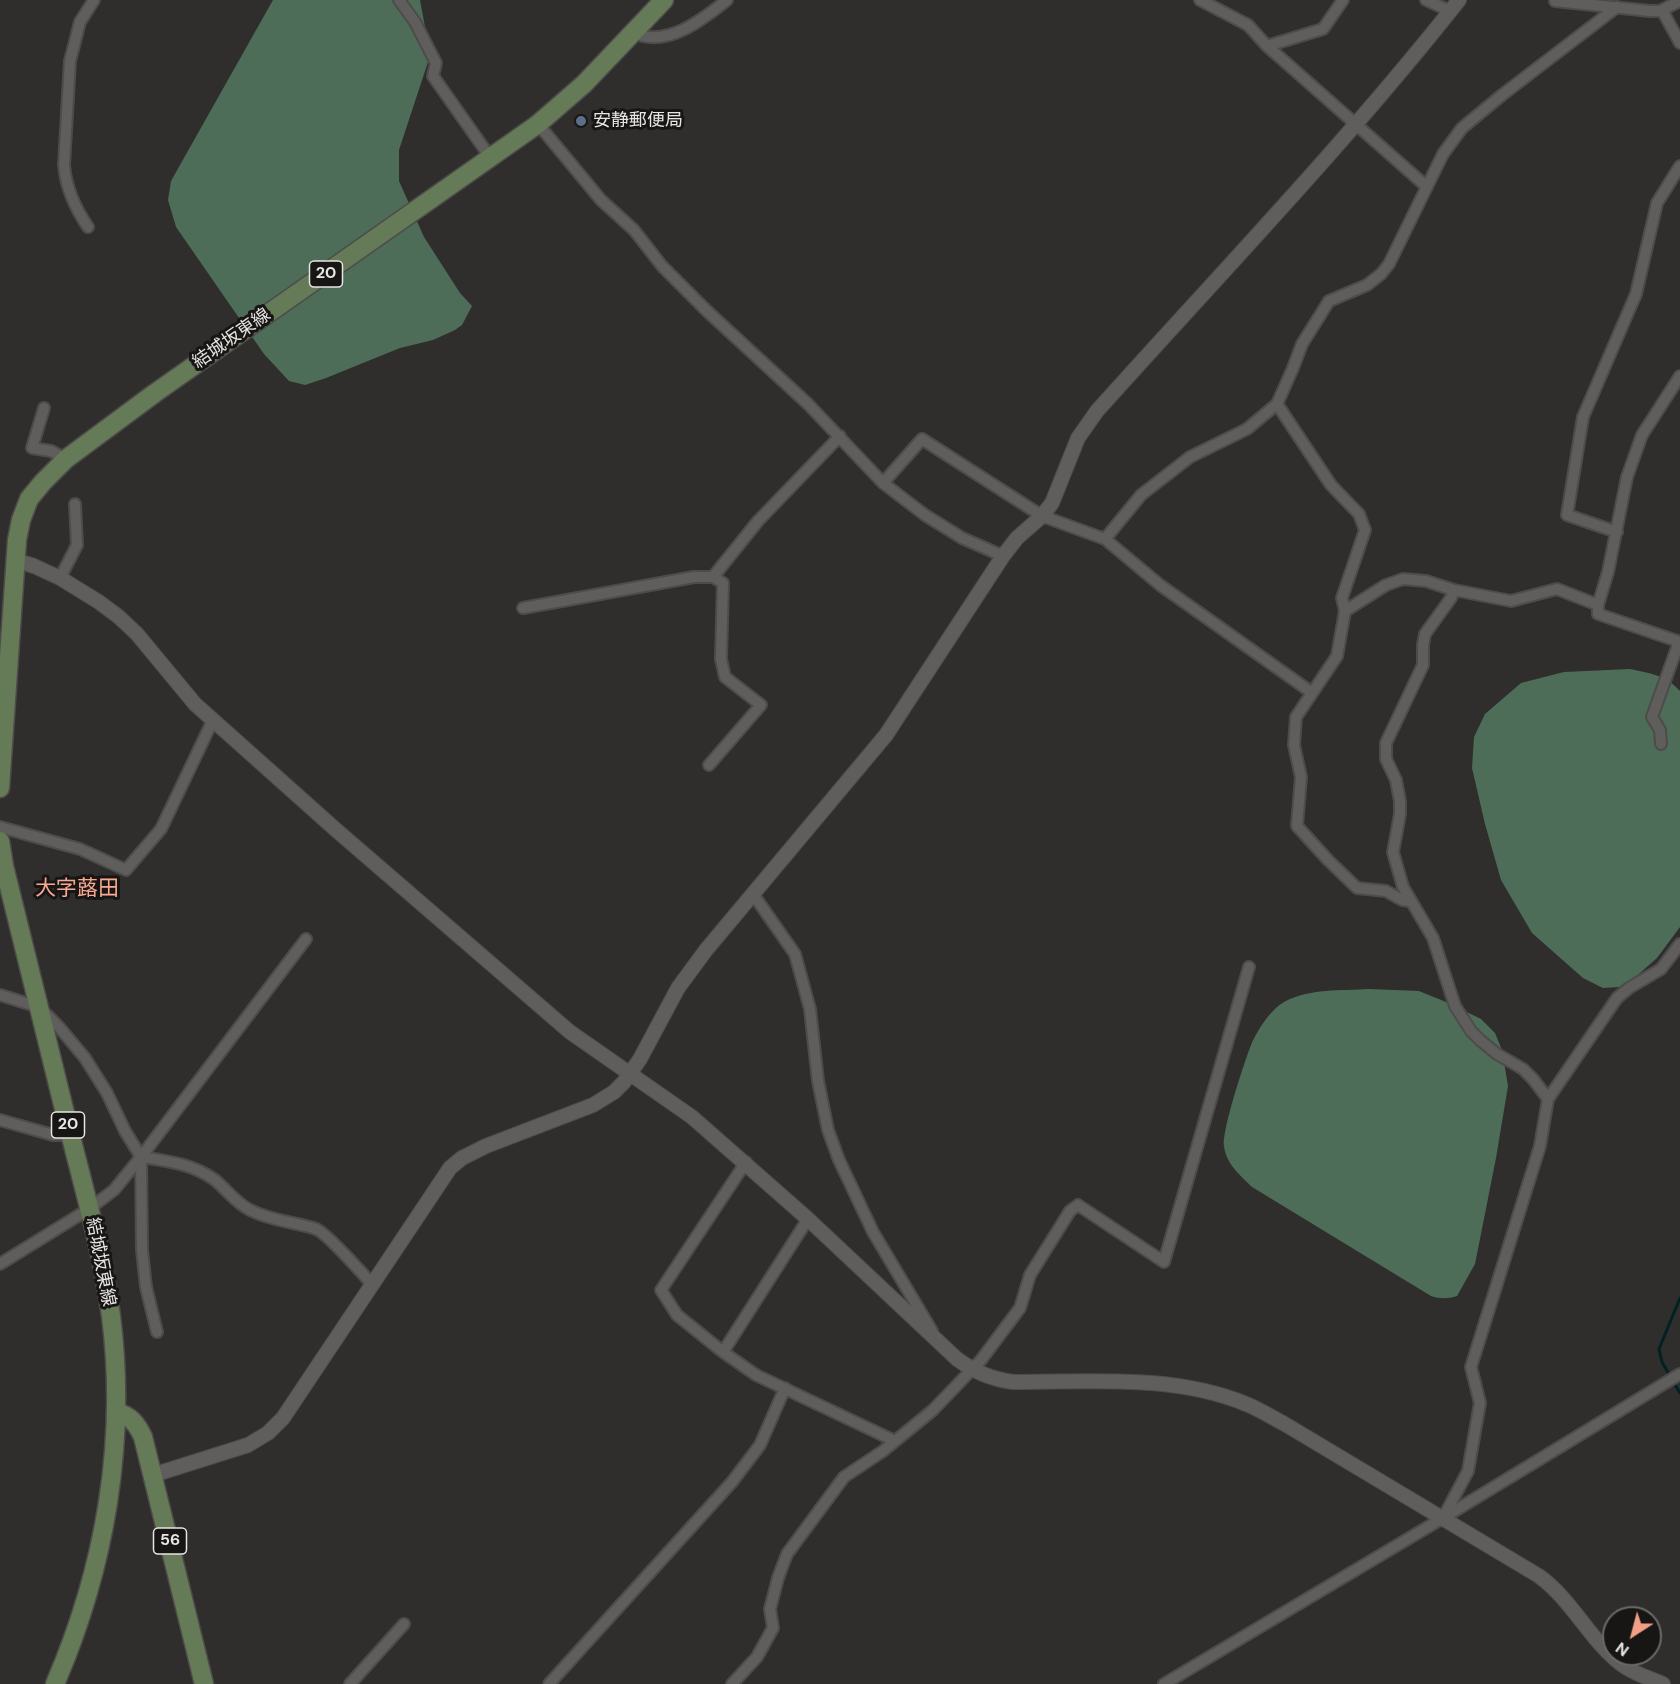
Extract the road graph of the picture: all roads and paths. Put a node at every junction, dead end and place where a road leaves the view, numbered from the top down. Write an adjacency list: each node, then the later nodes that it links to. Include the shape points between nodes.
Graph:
1 (94, 0): 21 (street, via 80,22 70,61 64,165 71,198)
2 (399, 0): 18 (street, via 436,63 433,76)
3 (664, 0): 13 (main road, 結城坂東線 / 20)
4 (727, 0): 13 (street, via 710,14 668,36 655,39)
5 (1200, 0): 15 (street, via 1248,25)
6 (1343, 0): 15 (street, via 1323,29)
7 (1426, 0): 10 (street)
8 (1555, 1): 12 (street)
9 (1680, 1): 11 (street)
10 (1455, 5): 17 (street)
11 (1667, 5): 12 (street, via 1650,11); 14 (street)
12 (1617, 7): 20 (street, via 1469,121 1449,145)
13 (634, 33): 16 (main road, 結城坂東線 / 20)
14 (1680, 43)
15 (1267, 46): 17 (street)
16 (538, 124): 18 (main road, 結城坂東線 / 20); 25 (street, via 662,266)
17 (1354, 124): 20 (street); 29 (street, via 1097,411 1078,438 1052,503)
18 (490, 157): 26 (main road, 結城坂東線 / 20)
19 (1680, 166): 30 (street, via 1657,203 1636,294 1582,417 1568,515)
20 (1427, 186): 23 (street, via 1381,274 1367,285 1329,302 1311,326)
21 (88, 227)
22 (1680, 376): 30 (street, via 1642,435 1627,477)
23 (1277, 404): 31 (street, via 1247,429 1190,457 1141,495); 39 (street, via 1331,485 1359,514 1364,525 1365,534 1342,598)
24 (44, 408): 26 (street, via 32,448)
25 (840, 436): 27 (street); 34 (street, via 758,521)
26 (66, 459): 33 (main road, 結城坂東線 / 20, via 42,482 26,506)
27 (883, 483): 29 (street, via 922,439); 32 (street, via 962,538)
28 (75, 504): 35 (street, via 77,546)
29 (1042, 516): 31 (street); 32 (street)
30 (1617, 532): 37 (street)
31 (1105, 538): 41 (street, via 1160,585)
32 (1003, 556): 48 (street, via 886,735)
33 (7, 559): 35 (street); 45 (main road, 結城坂東線 / 20)
34 (713, 576): 38 (street); 44 (street, via 723,583 721,659 725,677 760,705)
35 (60, 578): 42 (street, via 119,617)
36 (1454, 590): 37 (street, via 1511,601 1557,589); 39 (street, via 1403,579); 49 (street, via 1425,634 1421,669 1386,746 1386,759 1400,801 1393,852)
37 (1598, 605): 40 (street, via 1598,614)
38 (523, 608)
39 (1345, 611): 41 (street, via 1337,656)
40 (1680, 642): 43 (street, via 1652,717 1660,730)
41 (1311, 692): 49 (street, via 1296,717 1293,745 1301,777 1297,826 1357,888 1386,891)
42 (213, 720): 46 (street, via 161,829 126,870 80,849); 55 (street, via 570,1032)
43 (1661, 744)
44 (709, 765)
45 (0, 788)
46 (0, 827)
47 (0, 841): 54 (main road, 結城坂東線 / 20)
48 (753, 894): 55 (street, via 678,988); 66 (street, via 795,954 810,1009 828,1130 839,1160 873,1232)
49 (1410, 901): 56 (street, via 1433,938 1455,1006 1471,1031 1497,1054 1523,1069)
50 (306, 939): 59 (street)
51 (1680, 944): 56 (street, via 1661,969 1617,998)
52 (1249, 967): 68 (street, via 1164,1262 1078,1205 1070,1211 1030,1275 1020,1308)
53 (0, 995): 54 (street)
54 (39, 1007): 58 (main road, 結城坂東線 / 20); 59 (street, via 85,1058)
55 (630, 1075): 60 (street, via 692,1117); 64 (street, via 594,1105 462,1158 450,1168)
56 (1548, 1099): 74 (street, via 1540,1146 1471,1367 1480,1403 1468,1471)
57 (0, 1120): 58 (street, via 53,1135)
58 (70, 1135): 61 (main road, 結城坂東線 / 20)
59 (141, 1158): 61 (street, via 114,1190); 64 (street, via 173,1161 199,1170 250,1210 319,1230); 65 (street, via 142,1250)
60 (746, 1162): 62 (street); 67 (street, via 662,1290 677,1315)
61 (89, 1209): 63 (street); 71 (main road, 結城坂東線 / 20, via 111,1317)
62 (808, 1219): 66 (street); 67 (street)
63 (0, 1264)
64 (372, 1284): 73 (street, via 283,1418 268,1433 248,1445)
65 (157, 1332)
66 (939, 1343): 68 (street)
67 (723, 1352): 70 (street, via 756,1375)
68 (972, 1370): 72 (street); 74 (street, via 1013,1382 1165,1384 1232,1399 1283,1423)
69 (1680, 1374): 74 (street)
70 (785, 1388): 72 (street); 79 (street, via 760,1445 732,1482)
71 (116, 1412): 73 (main road, 56, via 140,1429); 76 (main road, 結城坂東線 / 20, via 113,1467 101,1547 85,1606)
72 (895, 1441): 80 (street, via 844,1477 787,1554 770,1609 773,1628 757,1657)
73 (153, 1475): 77 (main road, 56)
74 (1443, 1518): 81 (street); 82 (street, via 1549,1583 1609,1654 1635,1673)
75 (404, 1624): 78 (street)
76 (55, 1684)
77 (204, 1684)
78 (350, 1684)
79 (549, 1684)
80 (732, 1684)
81 (1164, 1684)
82 (1663, 1684)

